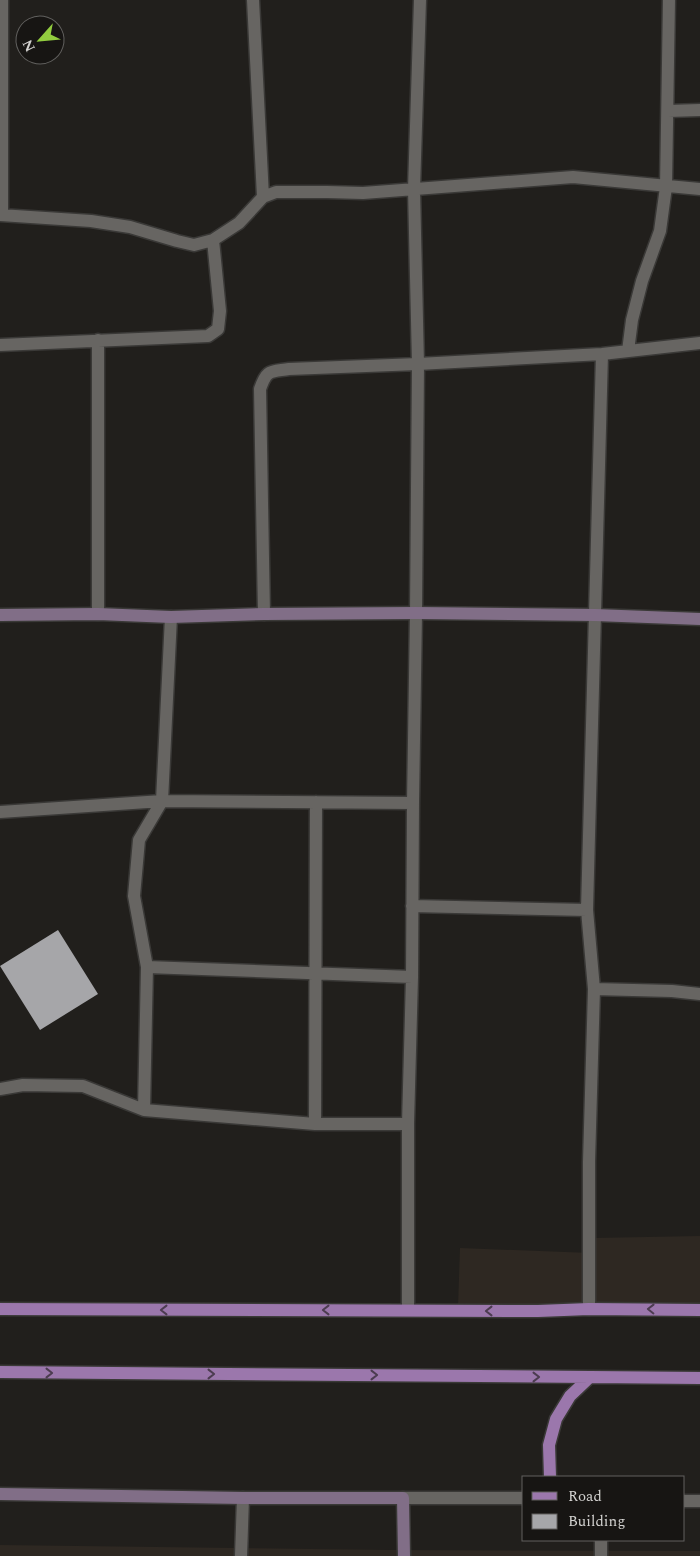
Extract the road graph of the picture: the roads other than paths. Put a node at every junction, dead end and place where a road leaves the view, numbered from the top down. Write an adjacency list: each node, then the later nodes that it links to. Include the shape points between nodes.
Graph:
1 (2, 0): 11 (street)
2 (253, 0): 10 (street)
3 (420, 0): 8 (street)
4 (669, 0): 6 (street)
5 (700, 110): 6 (street)
6 (668, 111): 7 (street)
7 (666, 187): 8 (street, via 573,177); 9 (street); 16 (street, via 660,231 642,281)
8 (414, 189): 10 (street, via 363,193 276,192); 18 (street)
9 (700, 189)
10 (263, 197): 12 (street, via 239,223)
11 (1, 214): 12 (street, via 130,227 194,245)
12 (213, 240): 13 (street, via 220,311 218,329 208,336)
13 (98, 340): 15 (street); 20 (street)
14 (700, 343): 16 (street)
15 (0, 345)
16 (628, 351): 17 (street)
17 (602, 354): 18 (street); 23 (street)
18 (418, 364): 19 (street); 21 (street, via 290,369 272,371 265,376 260,389)
19 (416, 613): 21 (street); 23 (street); 28 (street)
20 (98, 614): 22 (street); 24 (street)
21 (264, 614): 24 (street)
22 (0, 615)
23 (595, 615): 25 (street); 31 (street)
24 (171, 617): 26 (street)
25 (700, 619)
26 (162, 800): 27 (street); 29 (street); 32 (street, via 139,840 137,858 134,896)
27 (316, 802): 28 (street); 33 (street)
28 (413, 803): 30 (street)
29 (0, 812)
30 (412, 906): 31 (street); 34 (street)
31 (587, 910): 35 (street)
32 (147, 968): 33 (street); 38 (street)
33 (315, 972): 34 (street); 39 (street)
34 (412, 977): 40 (street)
35 (594, 989): 36 (street); 42 (street)
36 (700, 994)
37 (0, 1089): 38 (street, via 23,1085 84,1086)
38 (144, 1110): 39 (street)
39 (315, 1124): 40 (street)
40 (408, 1124): 43 (street)
41 (0, 1309): 43 (main road, one-way to 41)
42 (589, 1309): 43 (main road, one-way to 43); 44 (main road, one-way to 42)
43 (408, 1310)
44 (700, 1310)
45 (0, 1372): 46 (main road, one-way to 46)
46 (590, 1377): 47 (main road); 48 (main road, via 570,1396 556,1419 549,1446)
47 (700, 1378)
48 (550, 1476)
49 (0, 1494): 50 (street)
50 (242, 1498): 51 (street); 56 (street)
51 (403, 1498): 52 (street); 57 (street)
52 (522, 1498)
53 (685, 1501): 54 (street)
54 (700, 1501)
55 (601, 1541): 58 (street)
56 (241, 1556)
57 (404, 1556)
58 (601, 1556)

